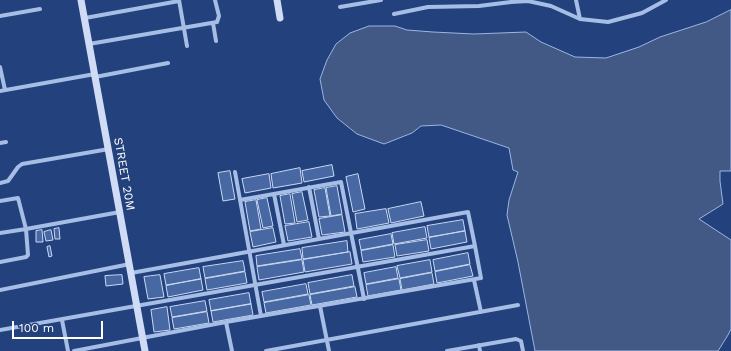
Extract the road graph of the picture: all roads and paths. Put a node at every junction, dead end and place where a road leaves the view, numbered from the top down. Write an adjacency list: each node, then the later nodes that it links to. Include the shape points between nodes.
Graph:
1 (81, 0): 14 (street, STREET 20M)
2 (179, 0): 14 (street); 18 (street)
3 (215, 0): 17 (street, via 219,16 217,22)
4 (277, 0): 15 (street)
5 (381, 0): 10 (street)
6 (470, 0): 9 (street)
7 (576, 0): 16 (street)
8 (666, 0): 16 (street, via 642,13 608,22)
9 (471, 6): 12 (street, via 428,7); 16 (street, via 528,1 551,6)
10 (340, 7)
11 (40, 9): 13 (street)
12 (394, 14)
13 (0, 16)
14 (85, 18): 20 (street, STREET 20M)
15 (280, 18)
16 (580, 19)
17 (213, 23): 18 (street); 19 (street)
18 (183, 27): 20 (street); 21 (street)
19 (216, 41)
20 (89, 44): 25 (street, STREET 20M)
21 (187, 46)
22 (168, 63): 25 (street)
23 (0, 64): 24 (street)
24 (0, 68): 26 (street)
25 (95, 76): 26 (street); 30 (street, STREET 20M)
26 (5, 90): 27 (street)
27 (0, 91)
28 (6, 142): 29 (street)
29 (0, 143)
30 (108, 148): 32 (street, via 22,164 8,181); 37 (street, STREET 20M)
31 (235, 172): 35 (street)
32 (0, 183)
33 (309, 187): 34 (street); 40 (street, via 341,182); 41 (street)
34 (274, 194): 35 (street); 42 (street)
35 (240, 200): 44 (street)
36 (0, 201): 38 (street, via 18,198)
37 (120, 212): 38 (street); 46 (street, STREET 20M)
38 (26, 229): 39 (street); 45 (street, via 28,256)
39 (0, 233)
40 (351, 233): 41 (street); 43 (street, via 468,212); 47 (street)
41 (319, 239): 42 (street)
42 (284, 245): 44 (street)
43 (475, 246): 47 (street); 49 (street, via 481,278)
44 (249, 251): 48 (street); 50 (street)
45 (0, 262)
46 (130, 264): 48 (street, STREET 20M); 51 (street)
47 (358, 267): 50 (street); 52 (street)
48 (131, 273): 55 (street, STREET 20M)
49 (474, 280): 52 (street); 56 (street)
50 (255, 286): 55 (street); 57 (street)
51 (0, 290)
52 (364, 299): 54 (street)
53 (518, 305): 56 (street)
54 (320, 306): 57 (street); 62 (street)
55 (137, 307): 58 (street); 61 (street, STREET 20M)
56 (481, 312): 62 (street)
57 (261, 316): 59 (street)
58 (62, 320): 60 (street); 64 (street)
59 (226, 322): 61 (street); 67 (street)
60 (0, 330)
61 (143, 338): 65 (street); 66 (street, STREET 20M)
62 (327, 340): 68 (street); 69 (street)
63 (479, 345): 70 (street); 71 (street); 72 (street, via 516,338 521,342)
64 (68, 351)
65 (74, 351)
66 (146, 351)
67 (232, 351)
68 (266, 351)
69 (329, 351)
70 (447, 351)
71 (480, 351)
72 (523, 351)

